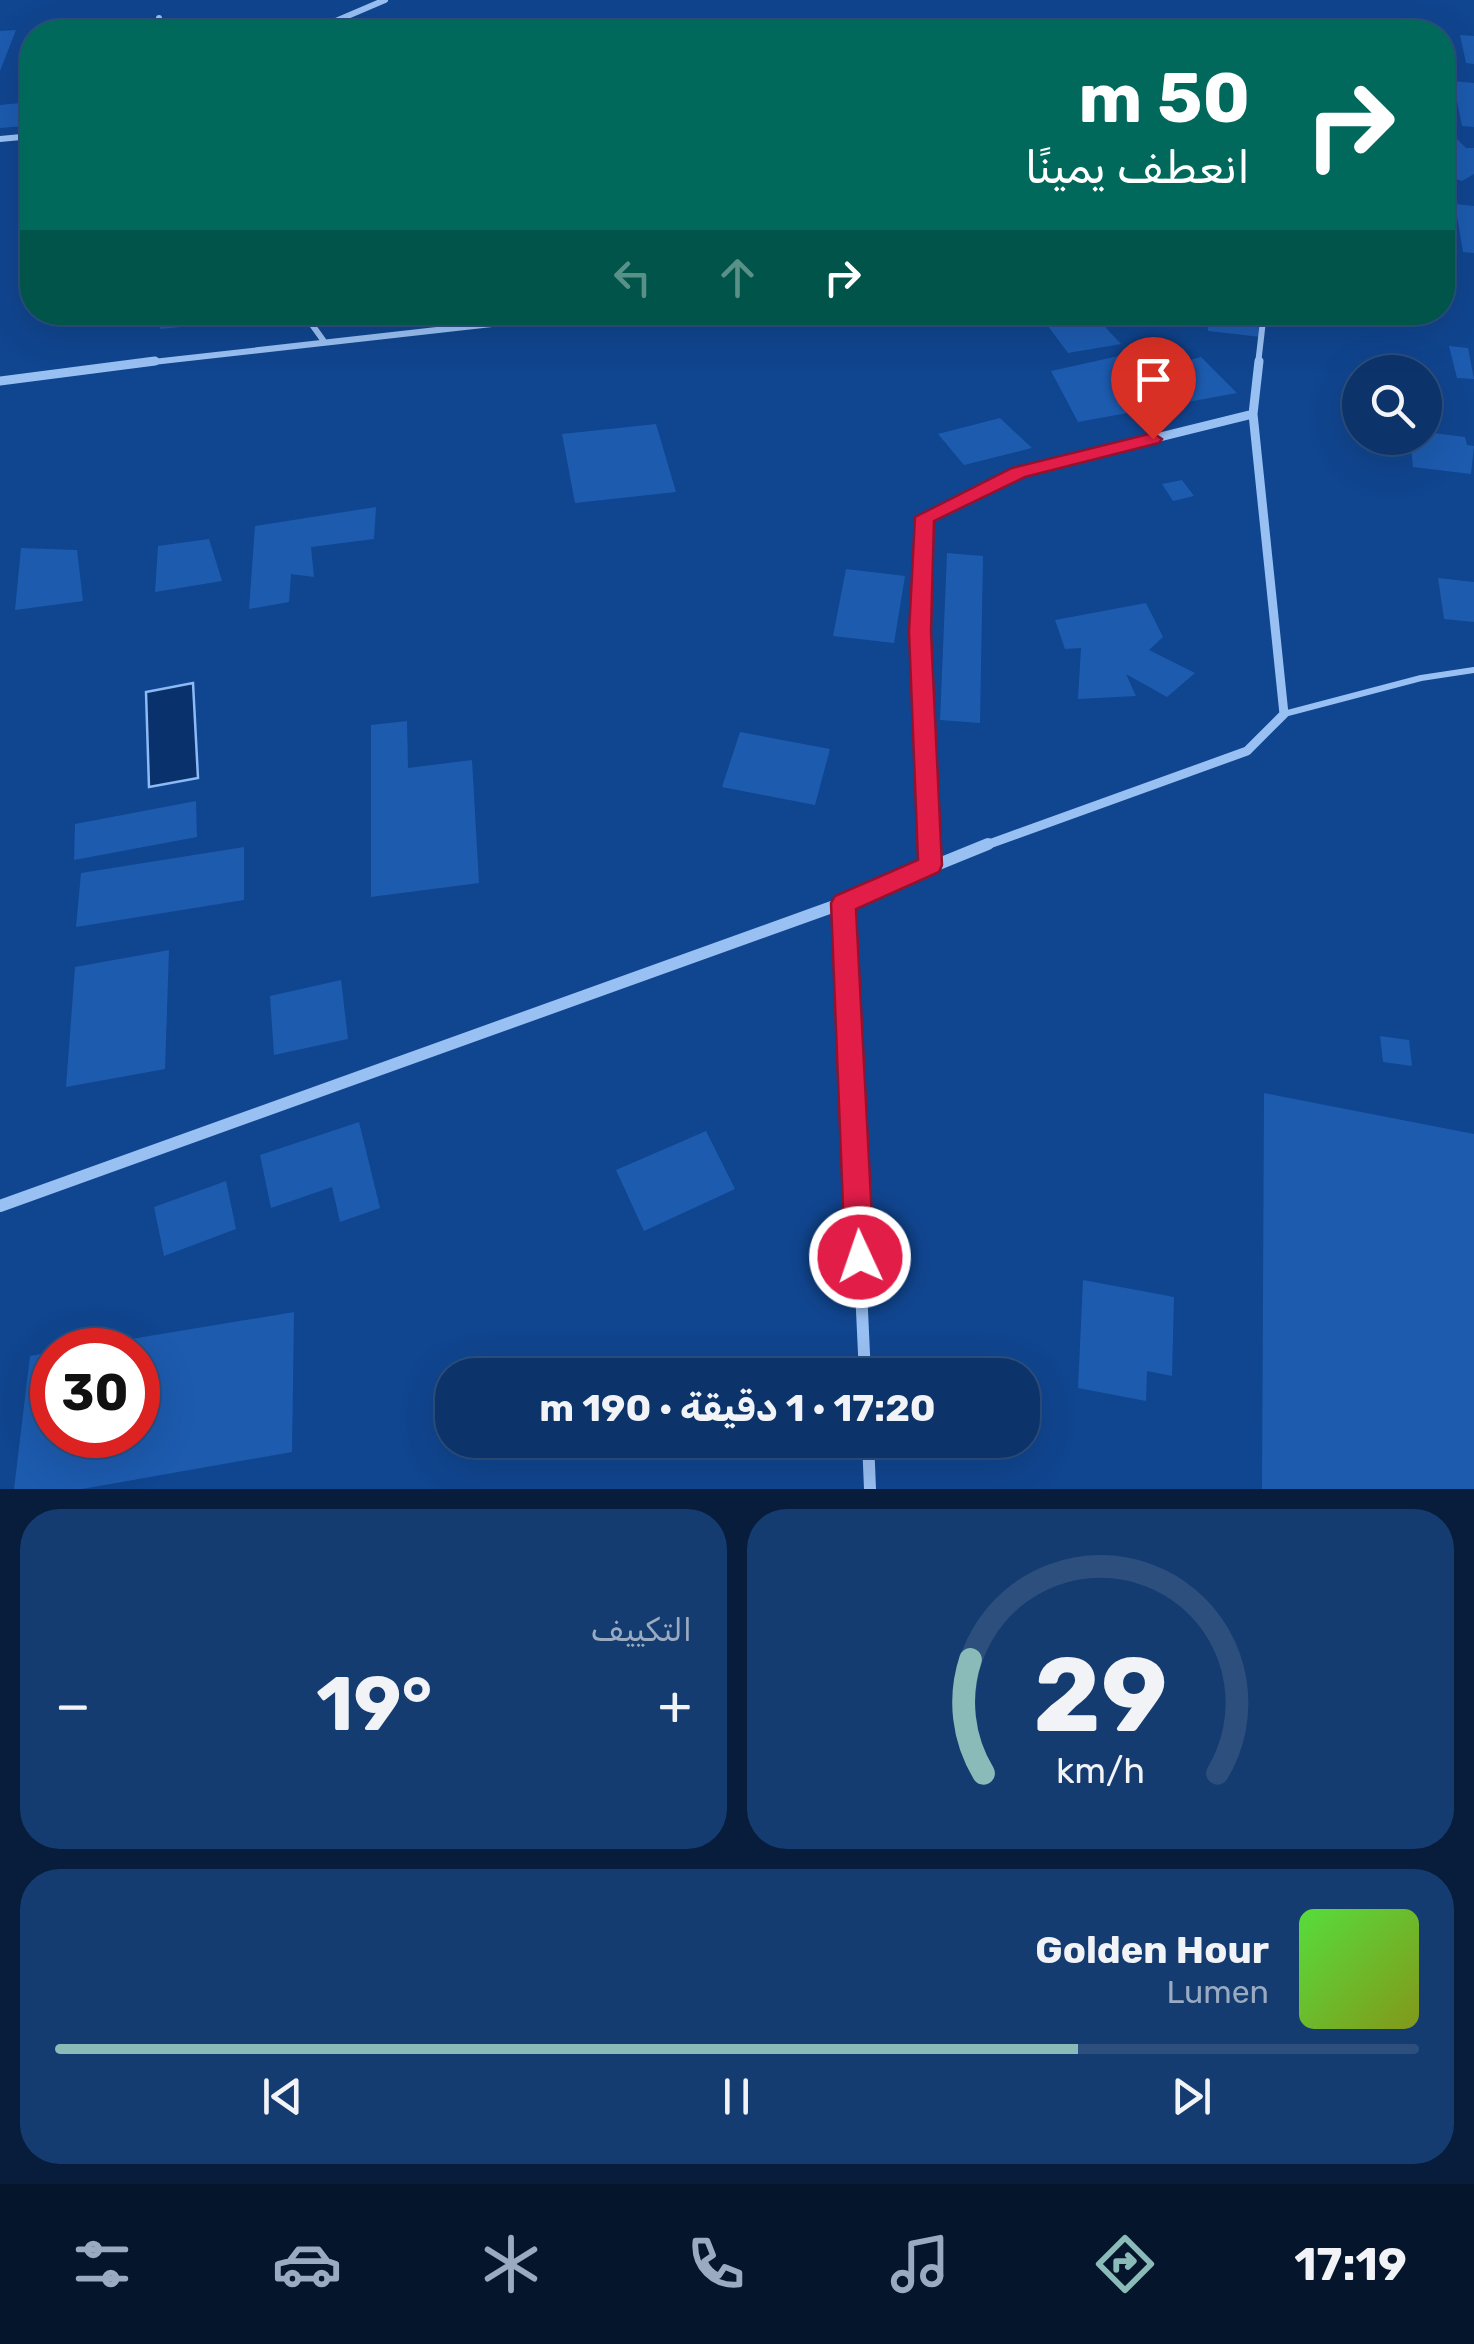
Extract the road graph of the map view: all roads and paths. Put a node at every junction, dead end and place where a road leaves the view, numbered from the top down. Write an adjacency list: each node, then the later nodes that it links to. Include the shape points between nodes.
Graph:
1 (385, 0): 2 (street)
2 (338, 20)
3 (312, 325): 6 (street)
4 (470, 325): 6 (street)
5 (1263, 325): 8 (street)
6 (323, 340): 7 (street)
7 (0, 381)
8 (1254, 414): 10 (street); 11 (street, via 1018,472 924,517 920,632)
9 (1474, 670): 10 (lane)
10 (1284, 714): 11 (street, via 1247,751)
11 (930, 865): 12 (street)
12 (844, 903): 13 (street); 14 (street)
13 (0, 1206)
14 (864, 1358)
15 (869, 1458): 16 (street)
16 (870, 1489)

